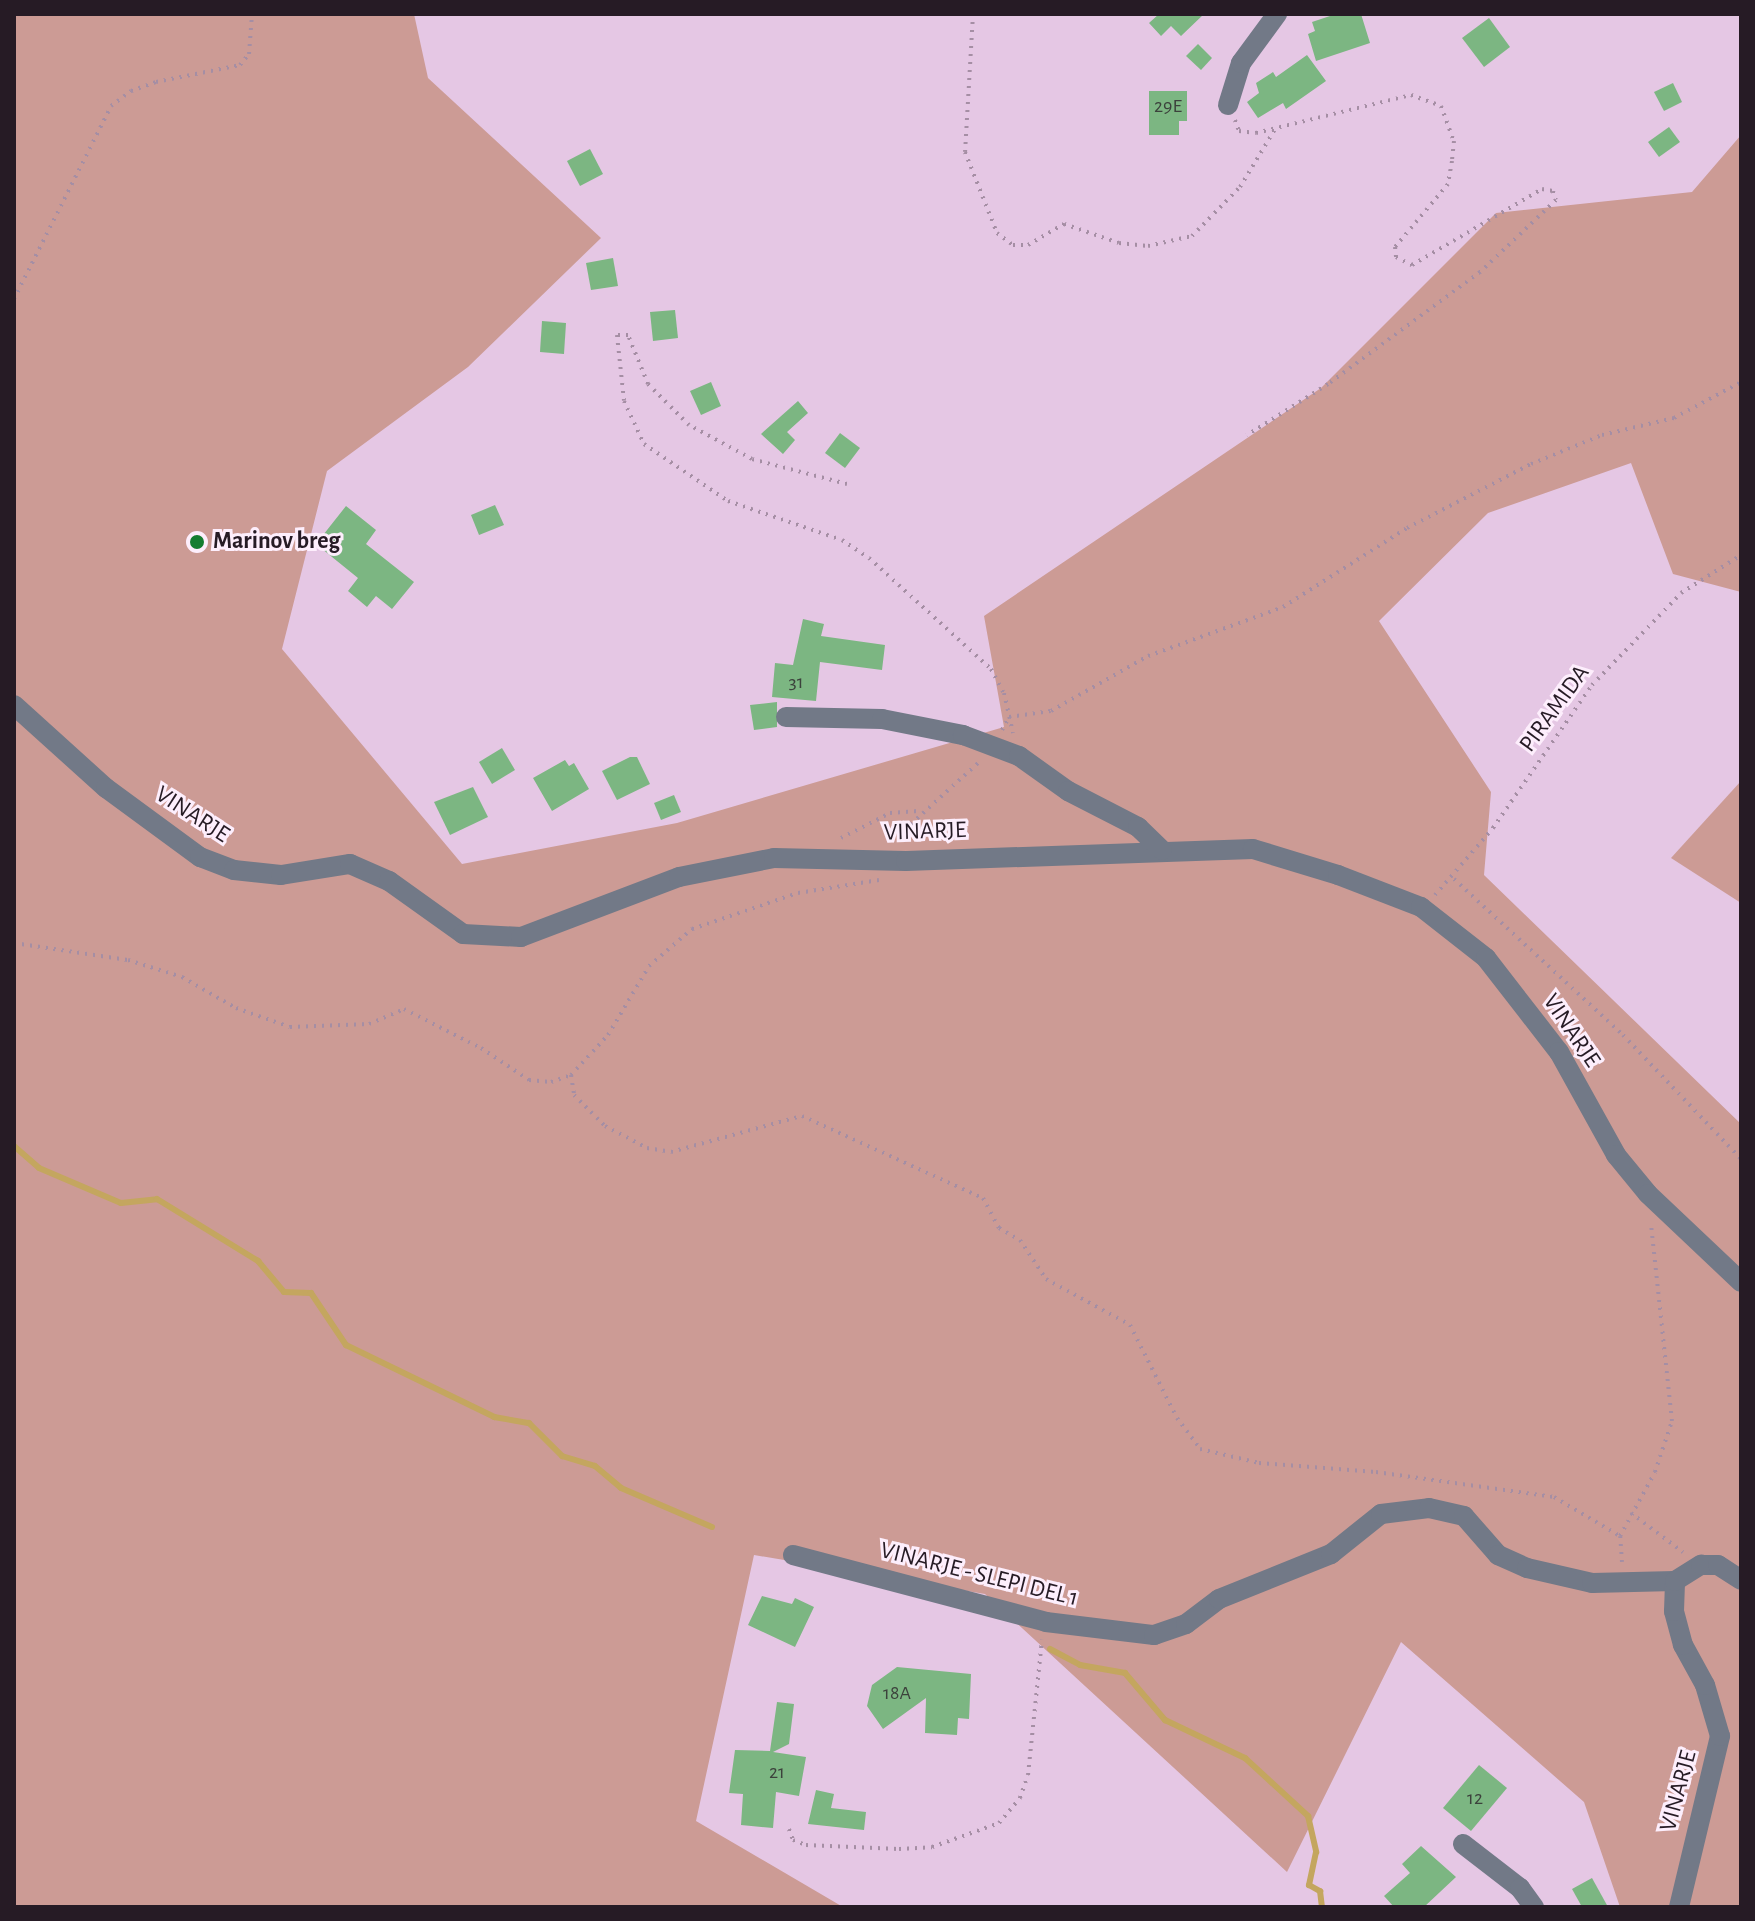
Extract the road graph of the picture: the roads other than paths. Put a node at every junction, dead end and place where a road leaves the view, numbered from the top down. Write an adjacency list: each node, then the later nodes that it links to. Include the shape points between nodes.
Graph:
1 (1277, 14): 2 (street, via 1241,63)
2 (1228, 105)
3 (14, 705): 5 (street, VINARJE, via 106,788 200,857 234,870 281,875 350,864 389,881 463,934 521,937 679,877 774,858 906,861)
4 (786, 717): 5 (street, via 924,725 992,745 1138,827)
5 (1162, 850): 6 (street, VINARJE, via 1253,849 1421,907 1486,958 1559,1052 1616,1155 1648,1194)
6 (1741, 1282)
7 (793, 1555): 9 (street, VINARJE - SLEPI DEL 1, via 1046,1622 1154,1635 1186,1624 1219,1599 1260,1580 1331,1554 1381,1514 1429,1508 1464,1516 1498,1555 1527,1568 1592,1583)
8 (1741, 1580): 9 (street, via 1718,1565 1701,1565)
9 (1675, 1581): 12 (street, VINARJE, via 1674,1611 1683,1645 1705,1685 1720,1736)
10 (1463, 1844): 11 (street, via 1520,1888)
11 (1534, 1907)
12 (1679, 1907)

